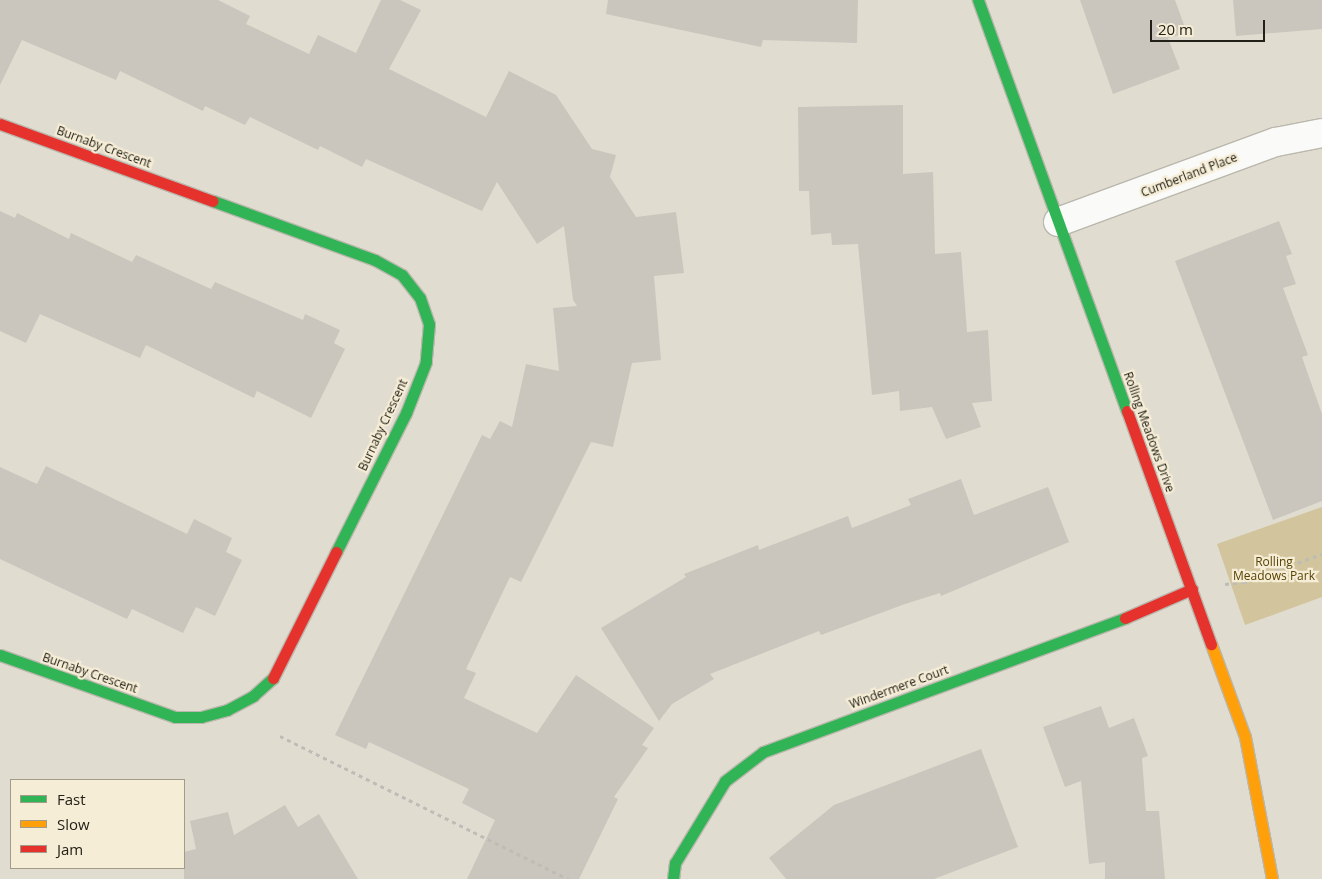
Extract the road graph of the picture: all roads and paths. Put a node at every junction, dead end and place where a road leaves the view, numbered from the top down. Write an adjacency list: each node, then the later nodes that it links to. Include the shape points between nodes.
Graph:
1 (978, 0): 4 (street, Rolling Meadows Drive)
2 (0, 124): 7 (street, Burnaby Crescent, via 375,260 402,275 420,298 429,324 426,362 406,413 272,679 253,696 227,710 201,717 175,717)
3 (1322, 133): 4 (street, Cumberland Place, via 1276,142)
4 (1058, 222): 6 (street, Rolling Meadows Drive)
5 (1322, 554): 6 (path, via 1245,582)
6 (1192, 589): 10 (street, Windermere Court, via 1130,616 763,752 725,781 675,863); 11 (street, Rolling Meadows Drive, via 1245,737)
7 (0, 656)
8 (280, 736): 9 (path)
9 (568, 879)
10 (673, 879)
11 (1272, 879)

